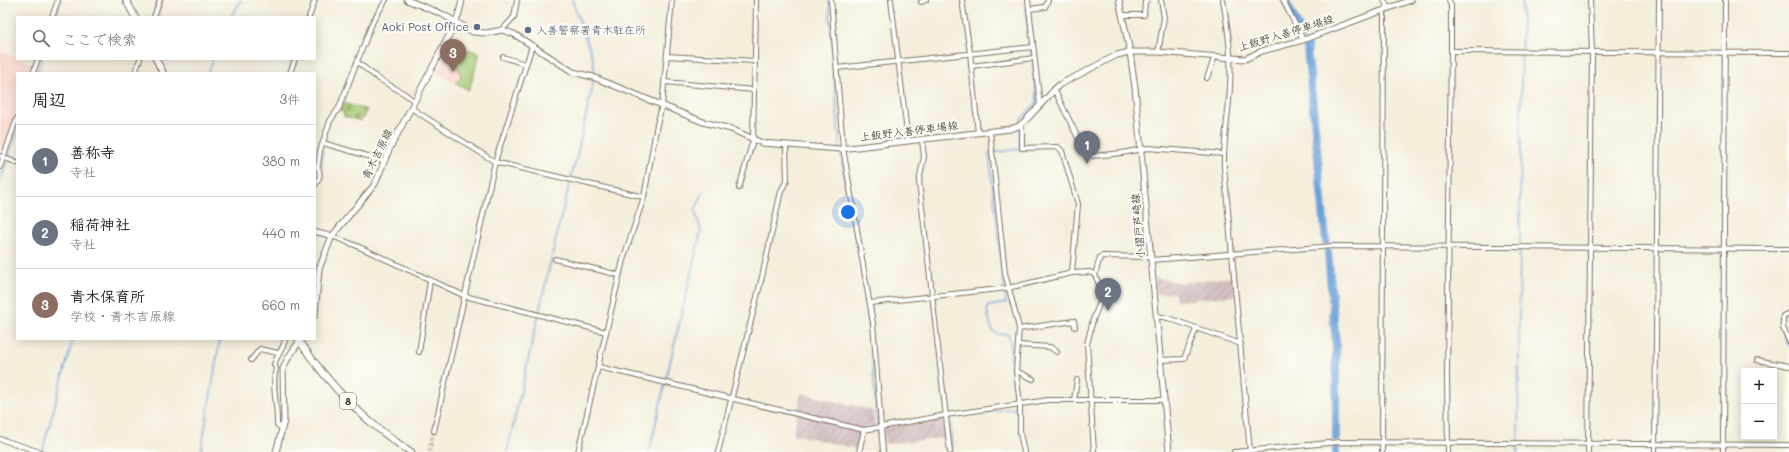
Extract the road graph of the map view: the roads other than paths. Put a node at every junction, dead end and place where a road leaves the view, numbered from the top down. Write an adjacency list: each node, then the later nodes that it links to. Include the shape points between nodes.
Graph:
1 (58, 0): 34 (street)
2 (126, 0): 35 (highway)
3 (160, 0): 36 (street)
4 (315, 0): 37 (street)
5 (386, 0): 60 (street, via 373,21)
6 (407, 0): 38 (main road)
7 (462, 0): 38 (main road, 青木吉原線)
8 (517, 0): 39 (street, via 514,16)
9 (672, 0): 51 (street)
10 (756, 0): 61 (street)
11 (831, 0): 65 (street)
12 (891, 0): 62 (street)
13 (926, 0): 30 (street)
14 (962, 0): 15 (street); 48 (street)
15 (966, 0)
16 (1028, 0): 31 (street)
17 (1048, 0): 31 (street, via 1045,7)
18 (1119, 0): 33 (main road, 小摺戸芦崎線)
19 (1147, 0): 33 (street, via 1144,15)
20 (1161, 0): 45 (street, via 1164,18)
21 (1223, 0): 55 (street)
22 (1283, 0): 40 (street)
23 (1384, 0): 32 (street)
24 (1411, 0): 29 (main road, 上飯野入善停車場線)
25 (1449, 0): 43 (street)
26 (1590, 0): 46 (street)
27 (1658, 0): 47 (street)
28 (1725, 0): 49 (street)
29 (1402, 1): 32 (main road, 上飯野入善停車場線)
30 (921, 2)
31 (1030, 9): 42 (street)
32 (1386, 9): 40 (main road, 上飯野入善停車場線); 101 (street)
33 (1122, 15): 44 (main road, 小摺戸芦崎線)
34 (52, 16)
35 (134, 16)
36 (154, 16)
37 (309, 16)
38 (456, 22): 39 (main road, via 474,32); 74 (main road, 青木吉原線, via 434,68)
39 (502, 30): 41 (main road, 上飯野入善停車場線, via 514,34)
40 (1303, 40): 55 (main road, 上飯野入善停車場線, via 1262,51 1245,59)
41 (532, 46): 63 (street); 76 (main road, 上飯野入善停車場線, via 573,72 594,77)
42 (1033, 47): 48 (street); 54 (street)
43 (1451, 51): 46 (street); 102 (street)
44 (1130, 52): 45 (main road, 上飯野入善停車場線); 72 (main road, 上飯野入善停車場線, via 1105,60); 88 (main road, 小摺戸芦崎線)
45 (1158, 52): 52 (main road, 上飯野入善停車場線)
46 (1592, 52): 47 (street); 104 (street)
47 (1658, 52): 49 (street); 103 (street)
48 (970, 53): 62 (street); 64 (street)
49 (1724, 53): 50 (street); 105 (street)
50 (1789, 53)
51 (667, 56): 61 (street); 71 (street)
52 (1215, 56): 55 (main road, 上飯野入善停車場線); 70 (street)
53 (503, 57): 63 (street)
54 (1034, 58): 64 (street); 75 (street)
55 (1231, 58): 89 (street, via 1231,86)
56 (38, 60): 66 (street)
57 (140, 60): 67 (street)
58 (156, 60): 68 (highway)
59 (295, 60): 69 (street)
60 (357, 62): 74 (street); 85 (street, via 340,108 330,121)
61 (755, 62): 73 (street)
62 (898, 62): 65 (street); 84 (street)
63 (525, 64): 92 (street)
64 (971, 66): 81 (street)
65 (836, 68): 87 (street)
66 (33, 72)
67 (135, 72)
68 (162, 72)
69 (290, 72)
70 (1207, 78)
71 (665, 82): 73 (street); 76 (street)
72 (1054, 89): 75 (main road, 上飯野入善停車場線); 88 (street, via 1088,154 1104,156)
73 (754, 90): 82 (street)
74 (414, 101): 77 (main road, 青木吉原線)
75 (1040, 105): 79 (main road, 上飯野入善停車場線)
76 (662, 106): 82 (main road, 上飯野入善停車場線, via 703,122 731,129); 98 (street)
77 (411, 108): 91 (main road, 青木吉原線); 92 (street)
78 (16, 121): 90 (street)
79 (1022, 124): 80 (main road, 上飯野入善停車場線); 110 (street, via 1022,148 1058,147 1062,151 1078,204)
80 (990, 132): 81 (main road, 上飯野入善停車場線); 114 (street)
81 (978, 133): 83 (main road, 上飯野入善停車場線)
82 (753, 140): 86 (main road, 上飯野入善停車場線); 97 (street)
83 (922, 140): 84 (main road, 上飯野入善停車場線); 116 (street, via 924,157 919,181)
84 (908, 141): 87 (main road, 上飯野入善停車場線)
85 (323, 143): 91 (street); 95 (street)
86 (786, 145): 87 (main road, 上飯野入善停車場線); 141 (street, via 787,180 781,191)
87 (843, 148): 117 (street)
88 (1140, 148): 89 (street); 109 (main road, 小摺戸芦崎線)
89 (1224, 154): 107 (street)
90 (2, 157): 93 (street); 94 (street)
91 (385, 161): 100 (main road, 青木吉原線, via 374,184)
92 (495, 162): 98 (street); 115 (street)
93 (16, 163)
94 (0, 166)
95 (317, 167): 96 (street, via 321,174)
96 (316, 184)
97 (739, 188)
98 (644, 197): 112 (street)
99 (316, 232): 100 (street)
100 (332, 236): 113 (street); 118 (main road, 青木吉原線, via 319,269)
101 (1383, 246): 102 (street); 107 (street, via 1333,246); 152 (street)
102 (1449, 247): 104 (street); 153 (street)
103 (1656, 247): 104 (street); 105 (street); 156 (street)
104 (1589, 248): 154 (street)
105 (1724, 249): 106 (street); 155 (street)
106 (1789, 249)
107 (1233, 255): 109 (street); 128 (street)
108 (555, 259): 112 (street)
109 (1151, 259): 111 (street, via 1102,256); 120 (main road, 小摺戸芦崎線)
110 (1072, 273): 111 (street, via 1085,272); 114 (street)
111 (1095, 275): 143 (street, via 1102,290 1102,297 1087,344)
112 (619, 276): 124 (street)
113 (430, 281): 115 (street); 130 (street)
114 (1008, 288): 116 (street); 123 (street)
115 (465, 296): 124 (street); 150 (street)
116 (932, 296): 117 (street); 146 (street)
117 (870, 303): 147 (street)
118 (316, 304)
119 (1789, 313): 127 (street, via 1783,316 1783,328)
120 (1156, 316): 122 (street); 134 (main road, 小摺戸芦崎線)
121 (1075, 327): 123 (street, via 1074,321)
122 (1196, 328): 128 (street); 134 (street, via 1184,359)
123 (1019, 329): 129 (street)
124 (606, 332): 137 (street)
125 (285, 340): 132 (street)
126 (300, 340): 148 (main road, via 283,369 285,406); 161 (highway, 8, via 318,368 342,395 378,428)
127 (1789, 341)
128 (1240, 344): 158 (street)
129 (1018, 345): 131 (street, via 1050,347); 138 (street)
130 (419, 352)
131 (1057, 352)
132 (278, 353): 133 (street, via 260,349); 148 (street, via 274,365 274,382 278,410 277,425)
133 (251, 360)
134 (1160, 360): 144 (main road, 小摺戸芦崎線)
135 (1757, 360): 136 (street)
136 (1789, 366)
137 (599, 367): 141 (street); 162 (street)
138 (1016, 371): 139 (street); 145 (street)
139 (1033, 379)
140 (1077, 380): 142 (street)
141 (732, 398): 149 (street); 163 (street)
142 (1074, 400): 143 (street); 145 (street, via 1048,400)
143 (1090, 400): 144 (street); 168 (street)
144 (1164, 400): 169 (main road, 小摺戸芦崎線)
145 (1020, 405): 146 (street); 167 (street, via 1020,433)
146 (946, 414): 147 (street); 166 (street)
147 (882, 426): 149 (street); 165 (street)
148 (282, 428): 160 (main road)
149 (864, 430): 164 (street)
150 (434, 431)
151 (0, 439): 159 (street)
152 (1382, 442): 153 (street); 158 (street, via 1334,442); 171 (street)
153 (1449, 443): 154 (street); 172 (street)
154 (1588, 444): 156 (street); 173 (street)
155 (1723, 444): 156 (street); 157 (street); 175 (street)
156 (1656, 445): 174 (street)
157 (1789, 445)
158 (1250, 451): 170 (street)
159 (40, 452)
160 (276, 452)
161 (411, 452)
162 (578, 452)
163 (718, 452)
164 (859, 452)
165 (883, 452)
166 (950, 452)
167 (1024, 452)
168 (1094, 452)
169 (1169, 452)
170 (1234, 452)
171 (1382, 452)
172 (1448, 452)
173 (1588, 452)
174 (1655, 452)
175 (1723, 452)

